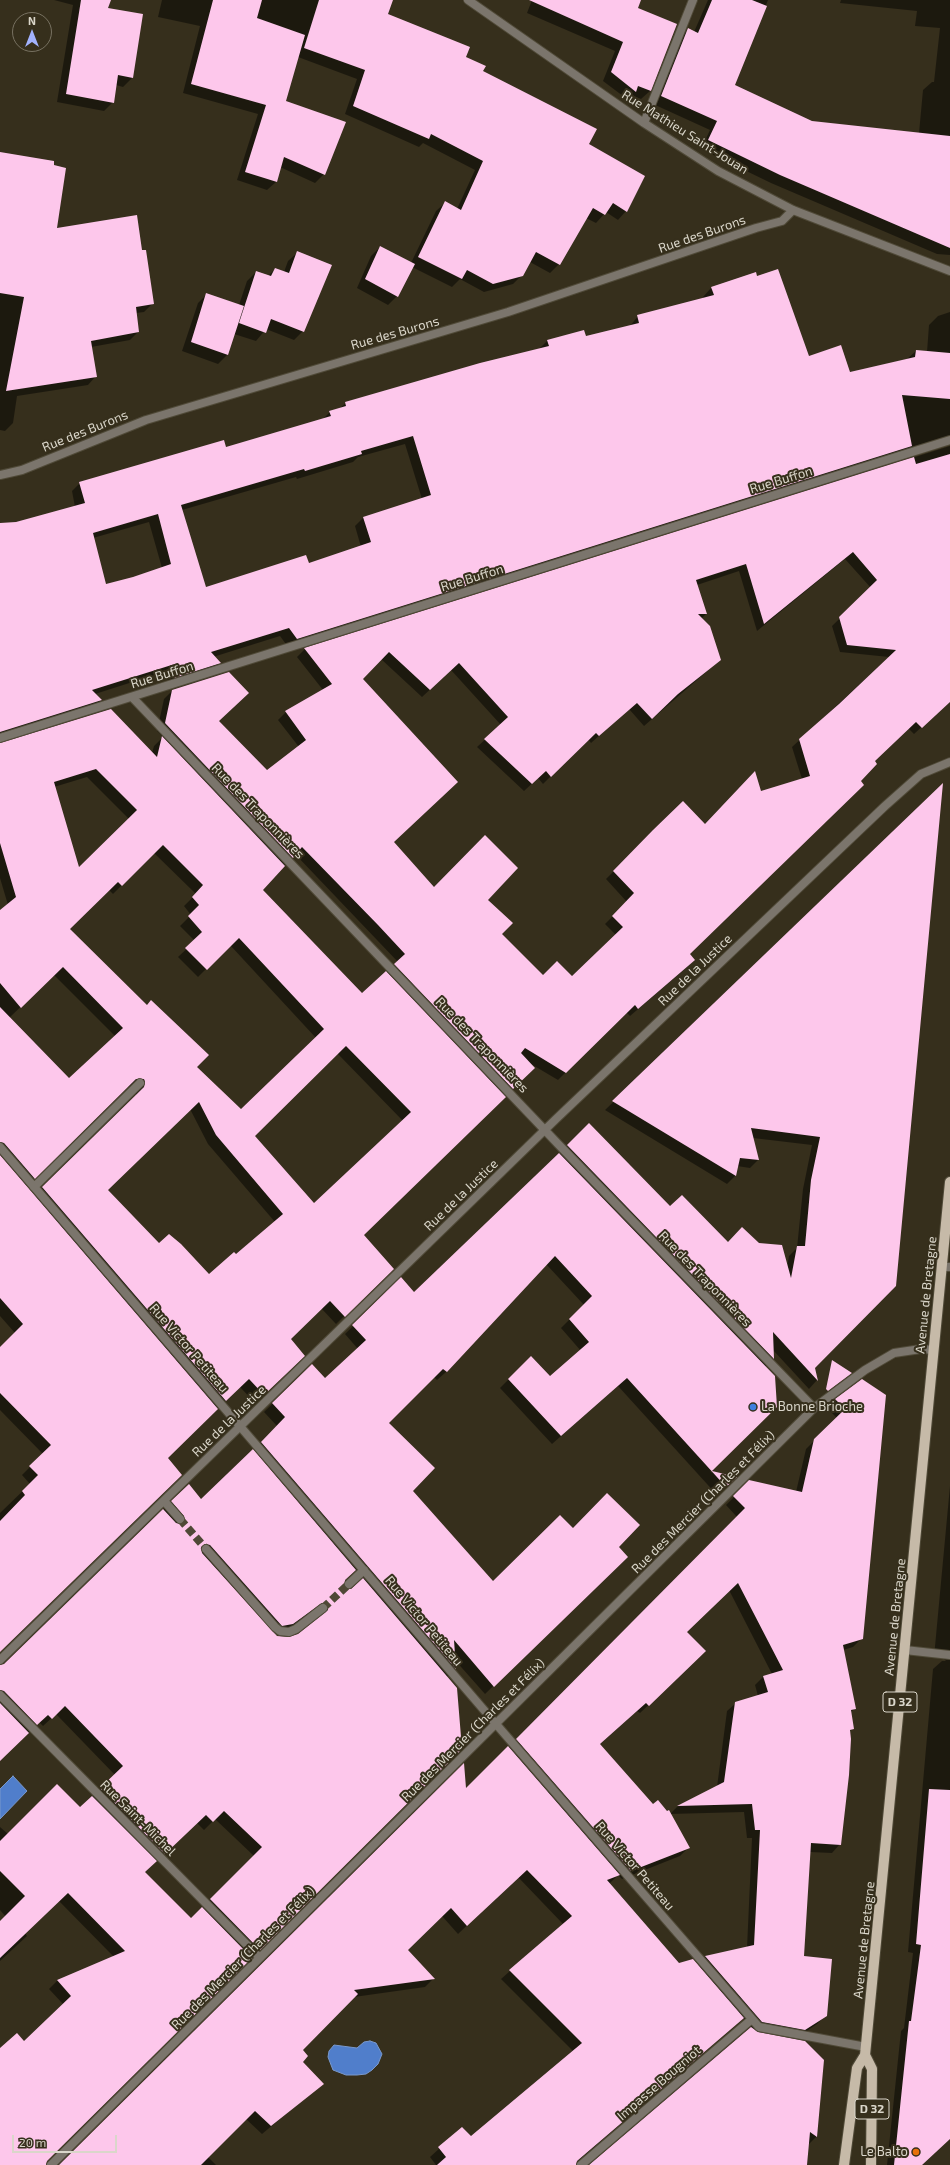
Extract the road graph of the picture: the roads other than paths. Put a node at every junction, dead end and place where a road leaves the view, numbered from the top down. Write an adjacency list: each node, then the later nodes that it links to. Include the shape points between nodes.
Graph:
1 (468, 0): 3 (street, Rue Mathieu Saint-Jouan)
2 (693, 0): 3 (street)
3 (644, 123): 4 (street, Rue Mathieu Saint-Jouan, via 718,171)
4 (793, 210): 5 (street, Rue Mathieu Saint-Jouan); 7 (street, Rue des Burons, via 782,221 508,312 146,420 22,470)
5 (950, 272)
6 (950, 440): 8 (street, Rue Buffon)
7 (0, 475)
8 (132, 697): 9 (street, Rue Buffon); 12 (street, Rue des Traponnières)
9 (0, 738)
10 (950, 762): 12 (street, Rue de la Justice, via 921,774 885,806)
11 (140, 1083): 15 (street)
12 (546, 1129): 18 (street, Rue des Traponnières); 19 (street, Rue de la Justice)
13 (0, 1147): 15 (street, Rue Victor Petiteau)
14 (950, 1182): 16 (main road, Avenue de Bretagne / D 32)
15 (34, 1187): 19 (street, Rue Victor Petiteau)
16 (946, 1267): 17 (main road, Avenue de Bretagne / D 32)
17 (934, 1350): 18 (street, Rue des Mercier (Charles et Félix), via 894,1353 865,1370); 26 (main road, Avenue de Bretagne / D 32)
18 (814, 1408): 30 (street, Rue des Mercier (Charles et Félix))
19 (242, 1426): 20 (street, Rue de la Justice); 23 (street, Rue Victor Petiteau)
20 (164, 1501): 21 (street); 28 (street, Rue de la Justice)
21 (180, 1519)
22 (206, 1549): 25 (street, via 274,1628 280,1631 289,1632 296,1629)
23 (364, 1570): 24 (street); 30 (street, Rue Victor Petiteau)
24 (349, 1584)
25 (324, 1608)
26 (905, 1650): 27 (street); 33 (main road, Avenue de Bretagne / D 32)
27 (950, 1655)
28 (0, 1660)
29 (0, 1695): 31 (street, Rue Saint-Michel)
30 (496, 1724): 31 (street, Rue des Mercier (Charles et Félix)); 32 (street, Rue Victor Petiteau)
31 (259, 1957): 34 (street, Rue des Mercier (Charles et Félix))
32 (752, 2019): 33 (street, Rue Victor Petiteau, via 760,2027 768,2030); 35 (street, Impasse Bougniot)
33 (866, 2051): 36 (main road, Avenue de Bretagne, via 857,2068); 37 (main road, Avenue de Bretagne / D 32, via 872,2069)
34 (51, 2165)
35 (581, 2165)
36 (844, 2165)
37 (871, 2165)

